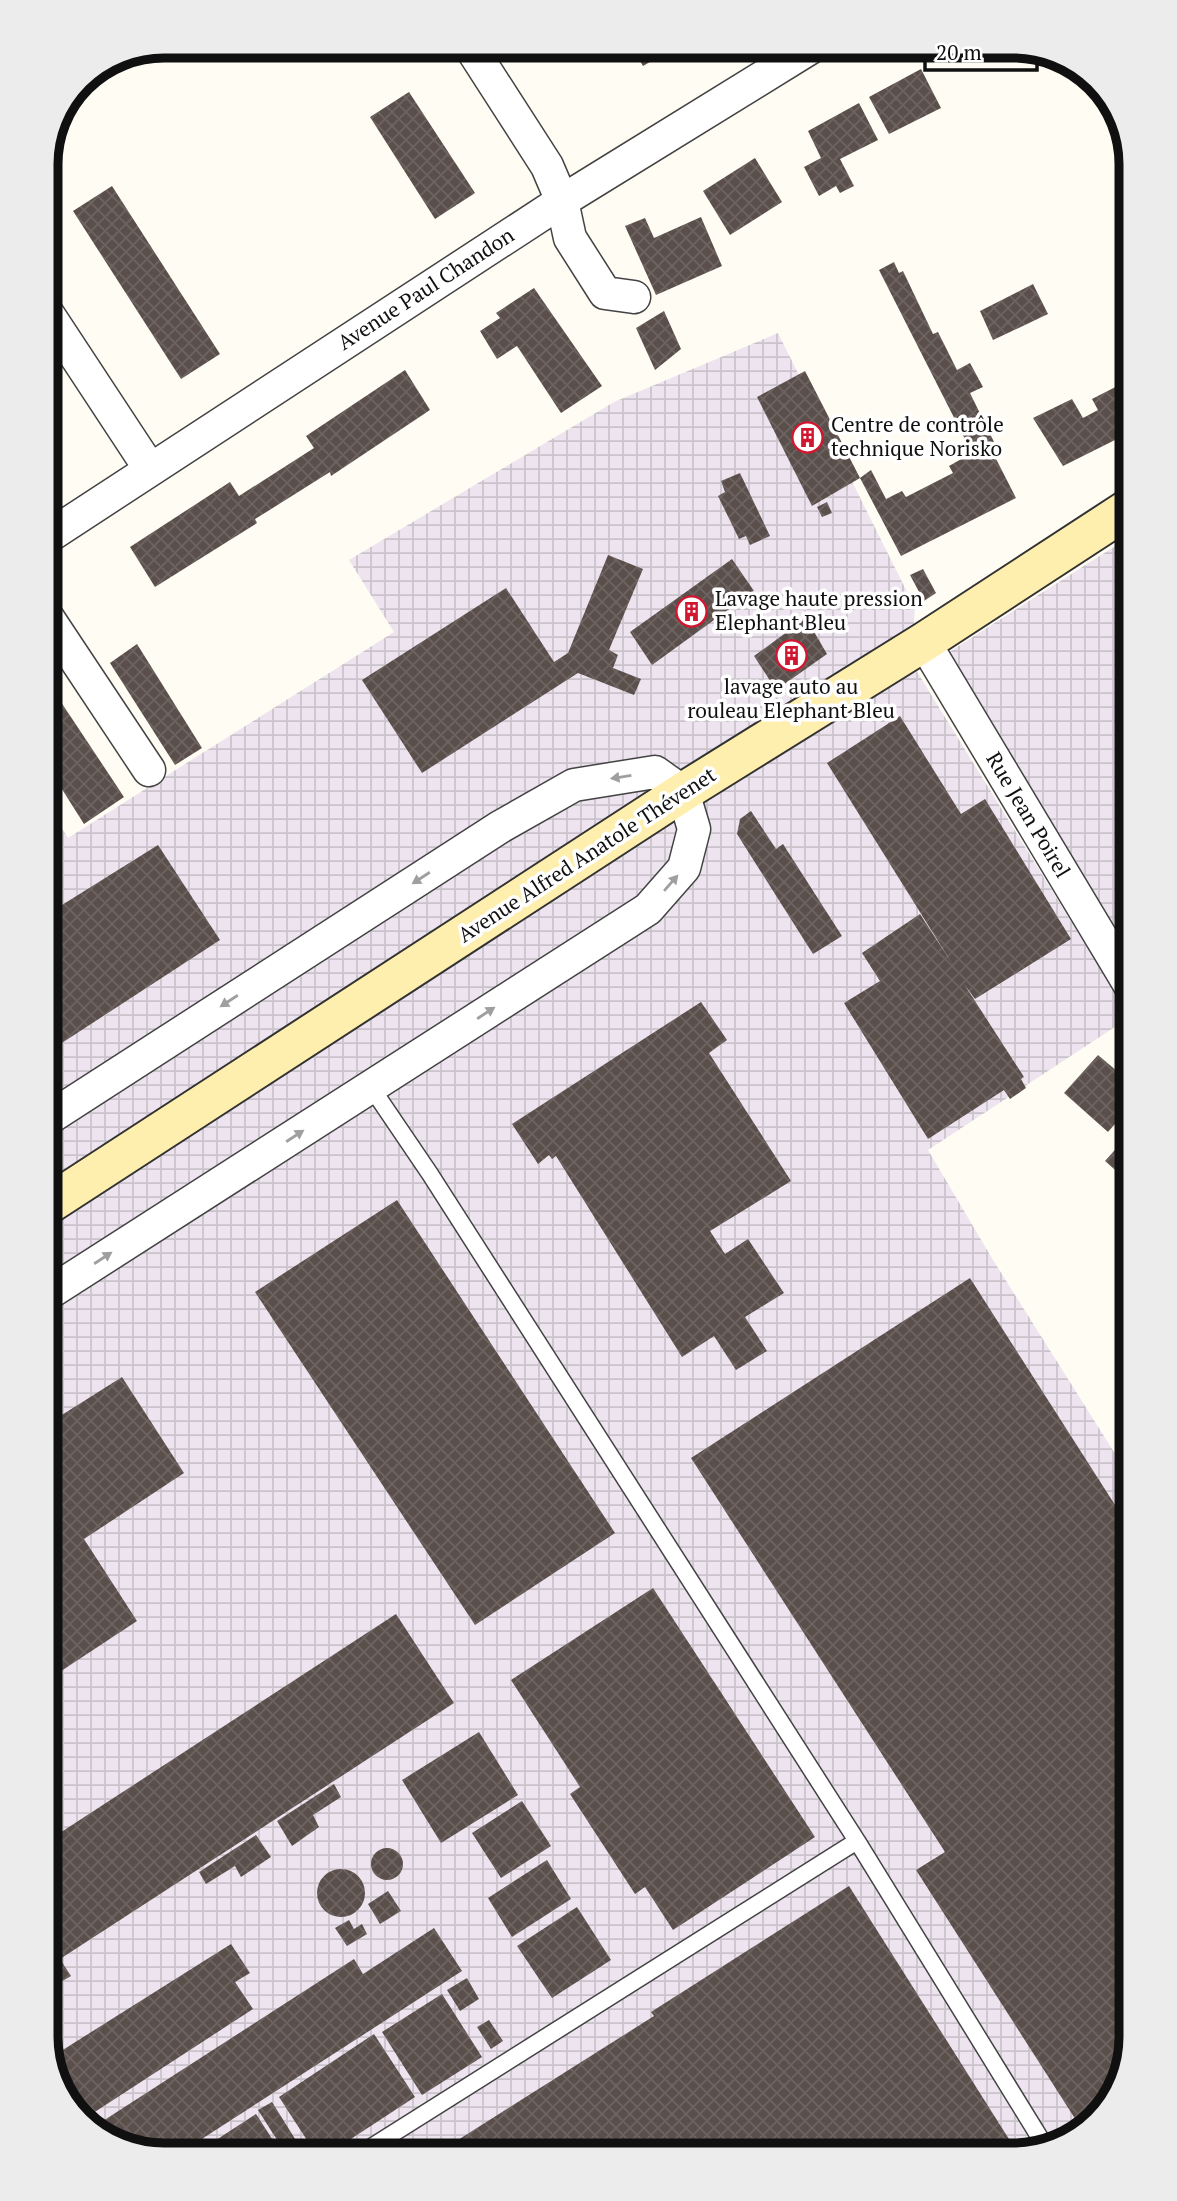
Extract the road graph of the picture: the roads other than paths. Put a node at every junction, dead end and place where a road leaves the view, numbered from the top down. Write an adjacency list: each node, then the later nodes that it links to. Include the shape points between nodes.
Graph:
1 (478, 58): 3 (street, via 547,166)
2 (794, 58): 3 (street, Avenue Paul Chandon)
3 (562, 201): 4 (street, via 570,237 605,293); 6 (street, Avenue Paul Chandon)
4 (634, 297)
5 (58, 329): 6 (street)
6 (150, 469): 8 (street, Avenue Paul Chandon)
7 (1119, 515): 10 (main road, Avenue Alfred Anatole Thévenet)
8 (58, 530)
9 (58, 633): 11 (street)
10 (924, 642): 12 (main road, Avenue Alfred Anatole Thévenet); 13 (street, Rue Jean Poirel)
11 (149, 770)
12 (683, 792): 14 (street, one-way to 12, via 648,909 684,868 694,829); 15 (street, one-way to 15, via 655,772 574,785 500,827); 16 (main road, Avenue Alfred Anatole Thévenet)
13 (1119, 965)
14 (370, 1087): 17 (street, one-way to 14); 18 (lane)
15 (58, 1112)
16 (58, 1198)
17 (58, 1287)
18 (857, 1842): 19 (lane); 20 (lane)
19 (1041, 2139)
20 (378, 2143)

